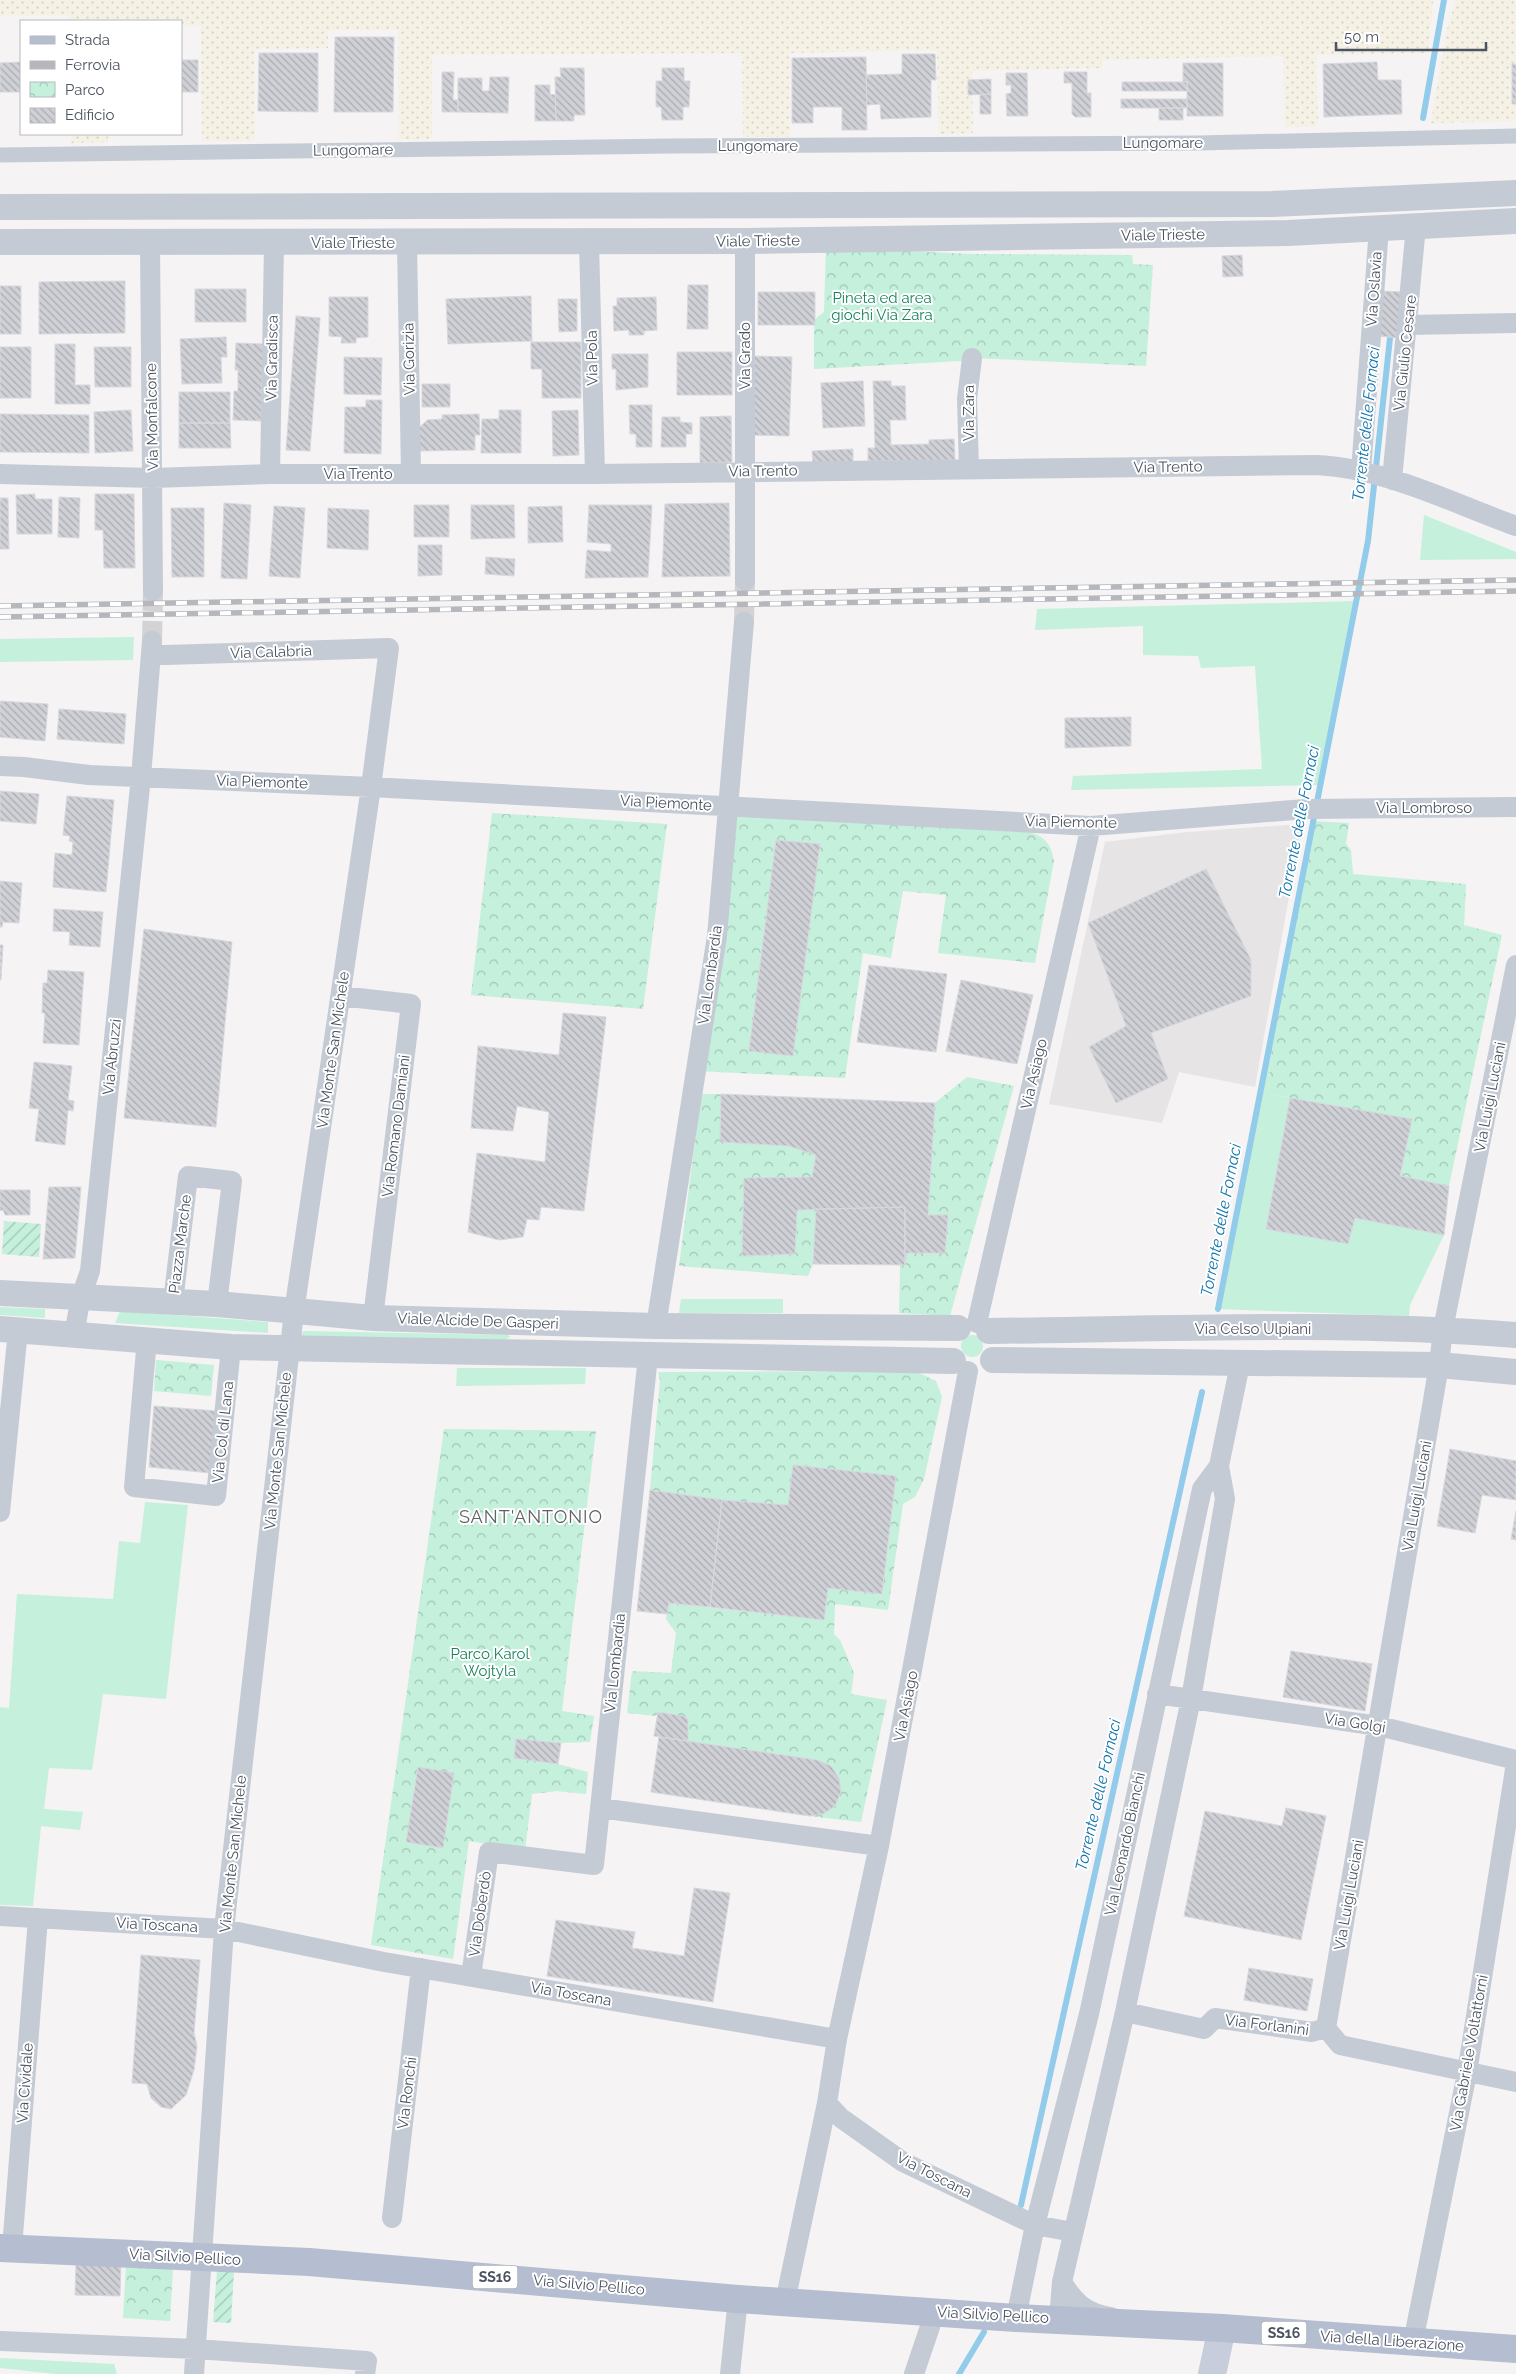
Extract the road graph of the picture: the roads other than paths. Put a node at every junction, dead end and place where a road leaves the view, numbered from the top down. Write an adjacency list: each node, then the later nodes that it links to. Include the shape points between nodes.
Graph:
1 (1516, 136): 2 (street, Lungomare, via 1198,143)
2 (0, 155)
3 (1516, 193): 4 (street, Viale Trieste, via 1272,204)
4 (0, 207)
5 (1516, 221): 6 (street, Viale Trieste)
6 (1416, 226): 7 (street, Viale Trieste); 15 (street, Via Giulio Cesare)
7 (1379, 228): 8 (street, Viale Trieste, via 972,245); 18 (street, Via Oslavia)
8 (745, 241): 13 (street, Viale Trieste); 19 (street, Via Grado)
9 (0, 242): 10 (street, Viale Trieste)
10 (150, 243): 11 (street, Viale Trieste); 24 (street, Via Monfalcone)
11 (274, 243): 12 (street, Viale Trieste); 21 (street, Via Gradisca)
12 (407, 243): 13 (street, Viale Trieste); 22 (street, Via Gorizia)
13 (589, 243): 23 (street, Via Pola)
14 (1516, 324): 15 (street)
15 (1408, 325): 25 (street, Via Giulio Cesare)
16 (972, 358): 17 (street, Via Zara, via 968,392)
17 (969, 469): 18 (street, Via Trento, via 1316,465); 19 (street, Via Trento)
18 (1361, 471): 25 (street, Via Trento)
19 (745, 472): 23 (street, Via Trento); 27 (street)
20 (0, 474): 24 (street, Via Trento)
21 (270, 474): 22 (street, Via Trento); 24 (street, Via Trento)
22 (411, 474): 23 (street, Via Trento)
23 (595, 474)
24 (153, 478): 28 (street, Via Monfalcone)
25 (1392, 480): 26 (street, Via Trento)
26 (1516, 526)
27 (745, 580)
28 (153, 591)
29 (744, 622): 34 (street, Via Lombardia)
30 (389, 648): 32 (street, Via Calabria, via 166,655 152,647); 33 (street, Via Monte San Michele)
31 (0, 766): 32 (street, Via Piemonte)
32 (141, 777): 33 (street, Via Piemonte); 41 (street, Via Abruzzi, via 90,1271)
33 (371, 786): 34 (street, Via Piemonte); 39 (street, Via Monte San Michele)
34 (729, 806): 37 (street, Via Piemonte); 46 (street, Via Lombardia, via 716,936)
35 (1516, 807): 36 (street, Via Lombroso)
36 (1333, 809): 37 (street, Via Piemonte)
37 (1091, 826): 47 (street, Via Asiago)
38 (1516, 965): 49 (street, Via Luigi Luciani)
39 (341, 996): 44 (street, Via Monte San Michele); 45 (street, Via Romano Damiani, via 411,1004)
40 (0, 1293): 41 (street, Viale Alcide De Gasperi)
41 (81, 1297): 42 (street, Viale Alcide De Gasperi); 50 (street, Via Abruzzi)
42 (173, 1302): 43 (street, Viale Alcide De Gasperi); 43 (street, Piazza Marche, via 188,1176 232,1181)
43 (217, 1304): 44 (street, Viale Alcide De Gasperi)
44 (294, 1312): 45 (street, Viale Alcide De Gasperi); 54 (street, Via Monte San Michele)
45 (373, 1318): 46 (street, Viale Alcide De Gasperi)
46 (656, 1326): 47 (street, Viale Alcide De Gasperi)
47 (975, 1327): 49 (street, Via Celso Ulpiani); 56 (street, via 997,1345); 59 (street, via 951,1338 949,1345)
48 (9, 1329): 50 (street, Viale Alcide De Gasperi); 62 (street)
49 (1443, 1329): 51 (street, Via Celso Ulpiani); 58 (street, Via Luigi Luciani)
50 (74, 1334): 52 (street, Viale Alcide De Gasperi)
51 (1516, 1336)
52 (147, 1339): 53 (street, Viale Alcide De Gasperi); 53 (street, Via Col di Lana, via 134,1487 216,1496)
53 (232, 1347): 54 (street, Viale Alcide De Gasperi)
54 (290, 1347): 55 (street, Viale Alcide De Gasperi); 73 (street, Via Monte San Michele)
55 (648, 1356): 59 (street, Viale Alcide De Gasperi); 68 (street, Via Lombardia)
56 (993, 1360): 57 (street); 59 (street, via 981,1369)
57 (1240, 1364): 58 (street); 61 (street, Via Leonardo Bianchi)
58 (1439, 1365): 60 (street); 65 (street, Via Luigi Luciani)
59 (961, 1366): 69 (street, Via Asiago)
60 (1516, 1372)
61 (1219, 1466): 63 (street, Via Leonardo Bianchi, via 1202,1489); 64 (street, Via Leonardo Bianchi, via 1225,1500)
62 (0, 1512)
63 (1157, 1694): 64 (street, Via Golgi); 83 (street, Via Leonardo Bianchi, via 1089,2014)
64 (1191, 1699): 65 (street, Via Golgi); 76 (street, Via Leonardo Bianchi)
65 (1379, 1726): 66 (street, Via Golgi); 77 (street, Via Luigi Luciani)
66 (1516, 1761): 67 (street, Via Gabriele Voltattorni)
67 (1516, 1770): 79 (street, Via Gabriele Voltattorni)
68 (600, 1808): 69 (street); 70 (street, Via Lombardia, via 594,1866)
69 (879, 1846): 78 (street, Via Asiago)
70 (489, 1852): 75 (street, Via Doberdò)
71 (0, 1916): 72 (street, Via Toscana)
72 (38, 1918): 73 (street, Via Toscana); 85 (street, Via Cividale)
73 (224, 1929): 74 (street, Via Toscana); 86 (street, Via Monte San Michele)
74 (421, 1968): 75 (street, Via Toscana); 82 (street, Via Ronchi)
75 (472, 1976): 78 (street, Via Toscana)
76 (1125, 2012): 77 (street, Via Forlanini, via 1204,2029 1215,2018 1312,2032); 84 (street, Via Leonardo Bianchi)
77 (1326, 2028): 79 (street, via 1340,2045)
78 (837, 2039): 81 (street)
79 (1467, 2073): 80 (street); 96 (street, Via Gabriele Voltattorni)
80 (1516, 2082)
81 (827, 2103): 83 (street, Via Toscana, via 841,2118 903,2162); 89 (street)
82 (392, 2218)
83 (1035, 2225): 84 (street); 91 (street, Via Leonardo Bianchi)
84 (1073, 2232): 87 (street, Via Leonardo Bianchi)
85 (6, 2248): 86 (main road, Via Silvio Pellico / SS16)
86 (201, 2258): 88 (main road, Via Silvio Pellico / SS16, via 385,2267); 97 (street, Via Monte San Michele)
87 (1062, 2282): 92 (street, Via Leonardo Bianchi); 93 (street, via 1074,2301 1098,2315)
88 (738, 2299): 89 (main road, Via Silvio Pellico / SS16); 101 (street)
89 (785, 2302): 90 (main road, Via Silvio Pellico / SS16)
90 (935, 2312): 91 (main road, Via Silvio Pellico / SS16); 102 (street)
91 (1016, 2318): 92 (main road, Via Silvio Pellico / SS16)
92 (1058, 2319): 93 (main road, Via della Liberazione / SS16)
93 (1154, 2324): 94 (main road, Via della Liberazione / SS16)
94 (1222, 2328): 96 (main road, Via della Liberazione / SS16); 103 (main road)
95 (0, 2341): 97 (street)
96 (1413, 2342): 98 (main road, Via della Liberazione / SS16)
97 (196, 2349): 99 (street, Via Monte San Michele); 100 (street, via 367,2361)
98 (1516, 2349)
99 (194, 2374)
100 (366, 2374)
101 (730, 2374)
102 (914, 2374)
103 (1212, 2374)

